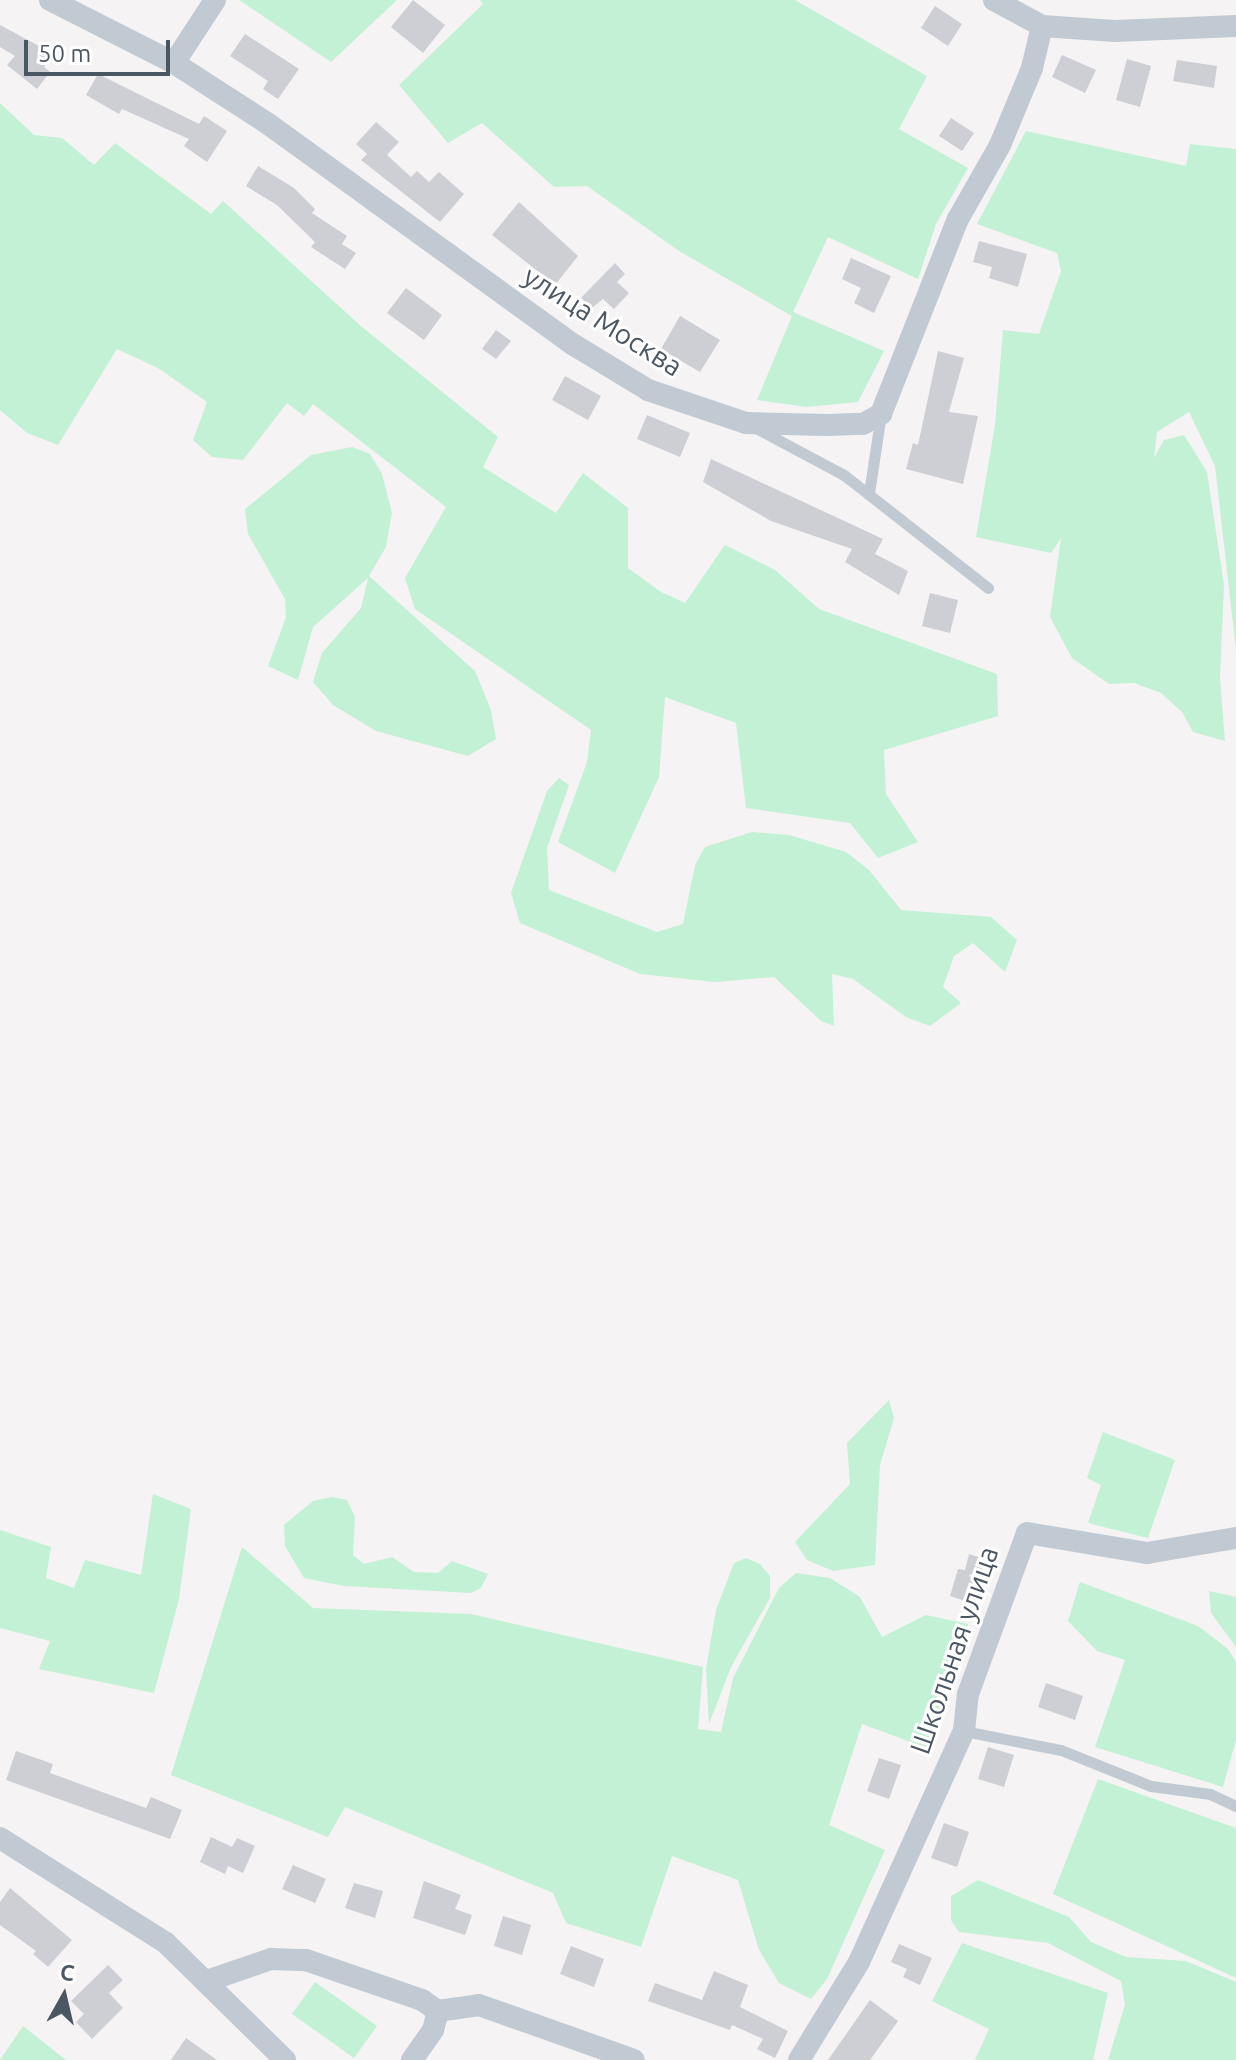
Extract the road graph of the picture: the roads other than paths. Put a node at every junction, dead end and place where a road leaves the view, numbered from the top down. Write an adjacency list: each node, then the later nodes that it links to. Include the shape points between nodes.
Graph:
1 (50, 0): 6 (street, улица Москва)
2 (215, 0): 6 (street)
3 (994, 0): 4 (street)
4 (1042, 26): 5 (street, via 1115,31); 7 (street, via 1027,81 1000,145 958,219)
5 (1236, 26)
6 (174, 63): 8 (street, улица Москва, via 267,123 574,345 648,390)
7 (881, 414): 8 (street, улица Москва, via 863,424); 9 (lane)
8 (746, 423): 9 (lane)
9 (869, 493): 10 (lane)
10 (988, 588)
11 (1236, 1538): 12 (street, Школьная улица, via 1147,1553 1027,1533 968,1694)
12 (964, 1731): 13 (lane, via 1061,1750 1151,1786 1210,1794); 20 (street, Школьная улица, via 859,1962)
13 (1236, 1806)
14 (0, 1838): 15 (street, via 121,1911)
15 (207, 1981): 16 (street, via 271,1959 306,1960 422,2000); 17 (street)
16 (438, 2011): 18 (street, via 433,2030); 19 (street, via 479,2005)
17 (285, 2060)
18 (412, 2060)
19 (634, 2060)
20 (799, 2060)

